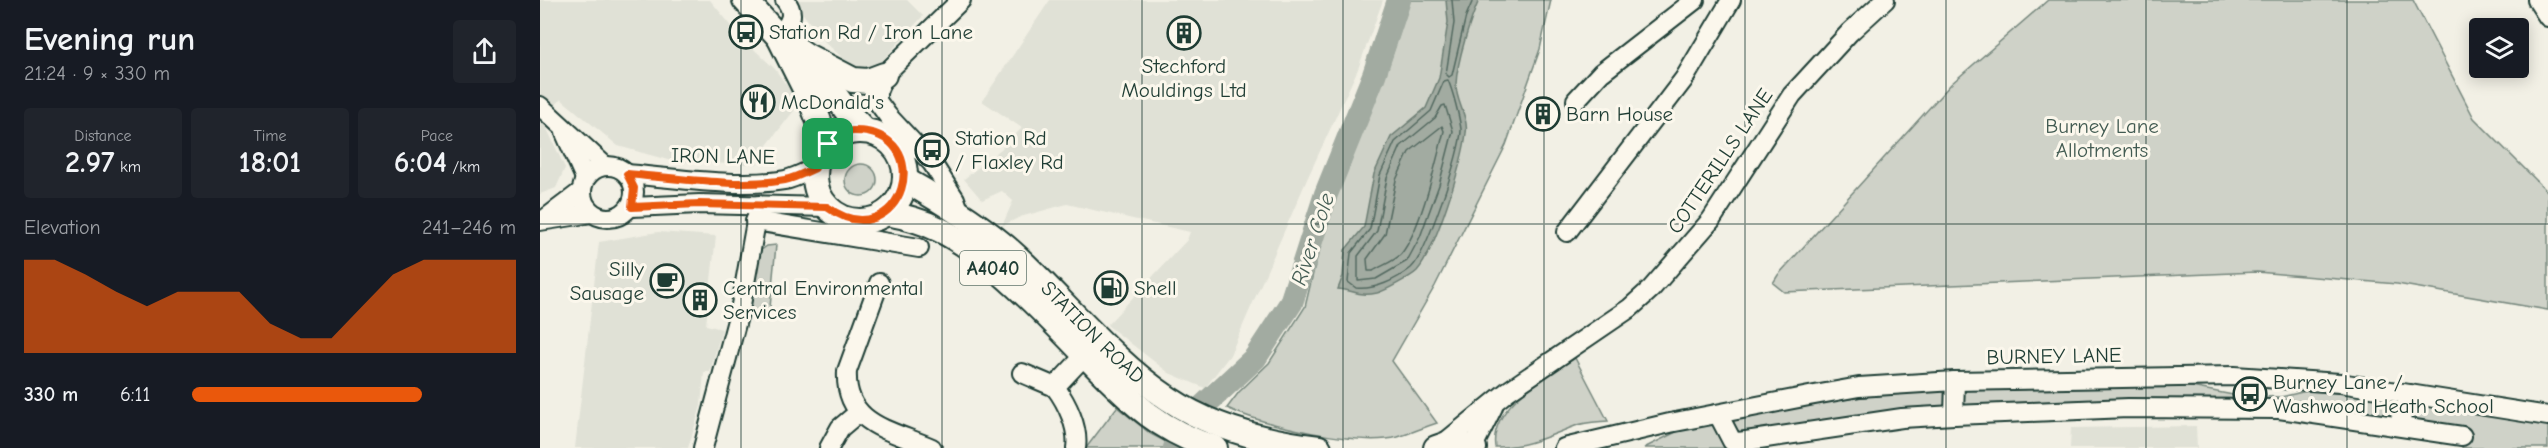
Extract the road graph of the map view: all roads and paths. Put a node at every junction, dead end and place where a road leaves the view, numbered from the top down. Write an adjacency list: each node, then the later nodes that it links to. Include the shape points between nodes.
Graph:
1 (746, 0): 9 (main road)
2 (785, 0): 9 (street, via 792,16)
3 (961, 0): 11 (street)
4 (1695, 0): 12 (street, via 1601,73)
5 (1731, 0): 29 (street, via 1684,79)
6 (1885, 0): 38 (street, COTTERILLS LANE, via 1792,95 1711,220 1651,289 1630,308)
7 (2537, 0): 8 (street)
8 (2548, 17)
9 (779, 36): 10 (main road); 16 (main road)
10 (807, 56): 11 (main road, via 853,80 868,81); 15 (main road)
11 (884, 75): 22 (street, STATION ROAD, via 877,101 932,163)
12 (1576, 100)
13 (540, 106): 14 (street)
14 (564, 131): 17 (street); 21 (street)
15 (865, 131): 16 (main road, via 852,131); 20 (main road, via 882,136 895,148 903,163)
16 (828, 144): 18 (main road)
17 (604, 165): 19 (street, via 620,168); 21 (street, via 593,169)
18 (815, 168): 19 (street, IRON LANE, via 767,182); 24 (main road, via 817,189)
19 (627, 174): 23 (street, via 634,188)
20 (904, 180): 22 (main road, A4040); 27 (main road, via 902,193)
21 (583, 184): 25 (street, via 584,203); 28 (street)
22 (958, 206): 52 (main road, STATION ROAD / A4040, via 1014,254 1107,347 1170,400 1213,422)
23 (632, 207): 25 (street, via 614,218); 26 (street, via 664,204)
24 (827, 207): 26 (street); 27 (main road, via 855,220)
25 (592, 213): 28 (street)
26 (757, 213): 30 (street, via 901,241); 48 (street, via 741,305)
27 (886, 213): 32 (main road, A4040, via 938,228 975,252)
28 (542, 221)
29 (1567, 232)
30 (919, 248)
31 (879, 284): 40 (street, via 847,371 850,401)
32 (1085, 355): 36 (street); 46 (main road, STATION ROAD / A4040, via 1137,408)
33 (1022, 373): 36 (street)
34 (2125, 377): 35 (street, BURNEY LANE); 37 (street, BURNEY LANE, via 2234,376 2340,383); 39 (street)
35 (1955, 381): 41 (street, BURNEY LANE, via 1858,387); 42 (street)
36 (1055, 387): 51 (street, via 1074,426)
37 (2410, 394): 43 (street, BURNEY LANE); 44 (street)
38 (1497, 400): 47 (street, COTTERILLS LANE); 53 (street, COTTERILLS LANE)
39 (2128, 408): 42 (street); 44 (street, via 2279,409)
40 (859, 412): 49 (street, via 840,428); 50 (street, via 864,419)
41 (1718, 414): 42 (street, via 1732,441 1739,442 1902,418); 54 (street, BURNEY LANE)
42 (1954, 415)
43 (2548, 416)
44 (2398, 426): 45 (street)
45 (2463, 436)
46 (1209, 446)
47 (1436, 447): 53 (main road, via 1453,442)
48 (703, 448)
49 (830, 448)
50 (932, 448)
51 (1076, 448)
52 (1319, 448)
53 (1473, 448)
54 (1564, 448)

